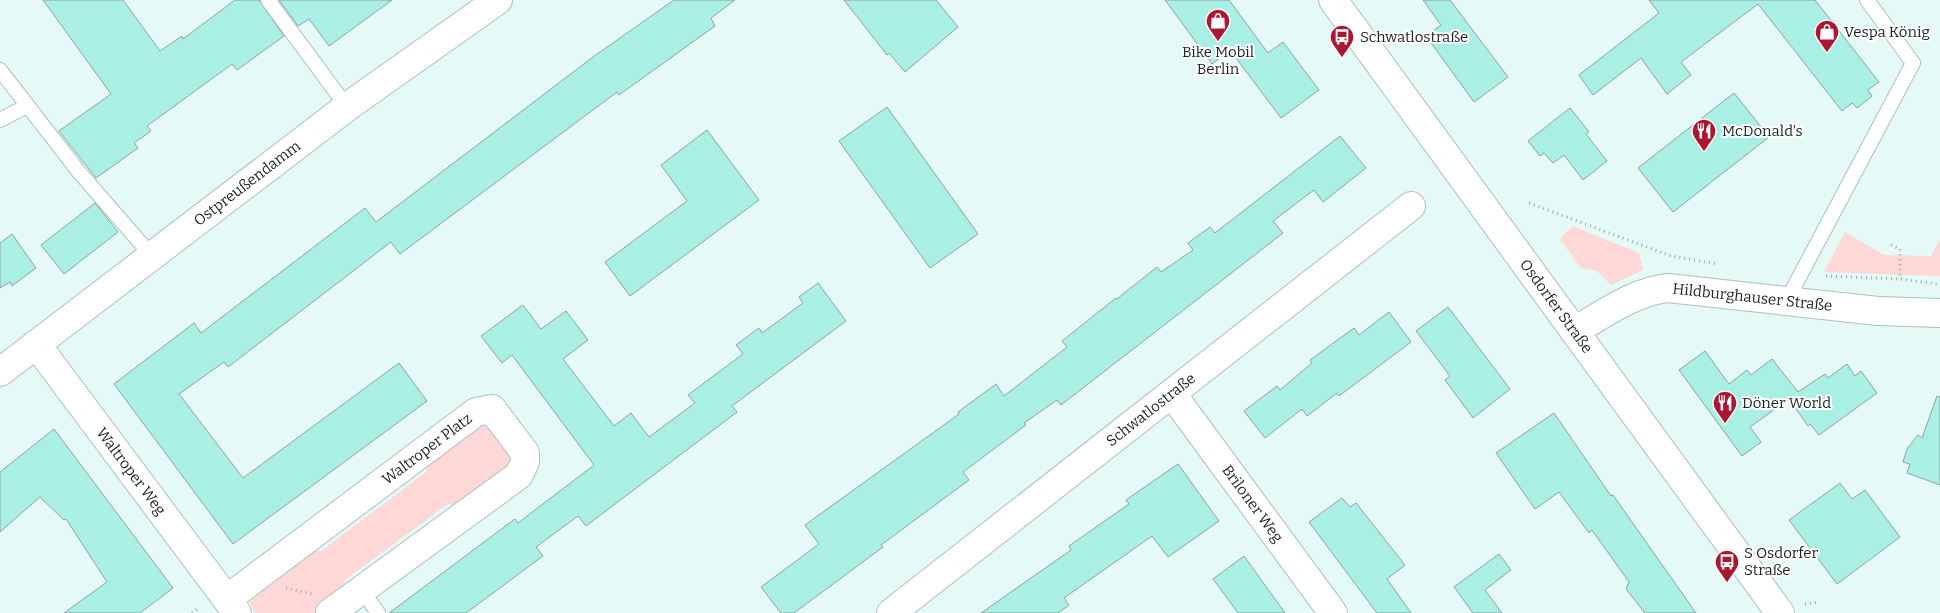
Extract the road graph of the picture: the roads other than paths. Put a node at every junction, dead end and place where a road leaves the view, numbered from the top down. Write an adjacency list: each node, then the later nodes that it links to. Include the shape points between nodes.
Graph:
1 (268, 0): 7 (lane)
2 (498, 0): 7 (street, Ostpreußendamm)
3 (1333, 0): 13 (street, Osdorfer Straße)
4 (1867, 0): 11 (lane, via 1912,64)
5 (0, 70): 6 (lane)
6 (27, 106): 8 (lane); 10 (lane)
7 (347, 107): 10 (street, Ostpreußendamm)
8 (0, 120)
9 (1411, 206): 16 (street, Schwatlostraße)
10 (152, 256): 14 (street, Ostpreußendamm)
11 (1786, 302): 12 (street, Hildburghauser Straße, via 1878,312); 13 (street, Hildburghauser Straße, via 1687,288 1657,289 1628,299)
12 (1940, 313)
13 (1574, 330): 20 (street, Osdorfer Straße)
14 (36, 344): 15 (street, Ostpreußendamm); 18 (street, Waltroper Weg)
15 (0, 372)
16 (1172, 394): 17 (street, Schwatlostraße); 22 (street, Briloner Weg)
17 (921, 604): 21 (street, Schwatlostraße)
18 (232, 606): 19 (street, Waltroper Platz, via 257,576 476,412 492,409 525,453 519,475)
19 (336, 609)
20 (1776, 612)
21 (891, 613)
22 (1333, 613)

